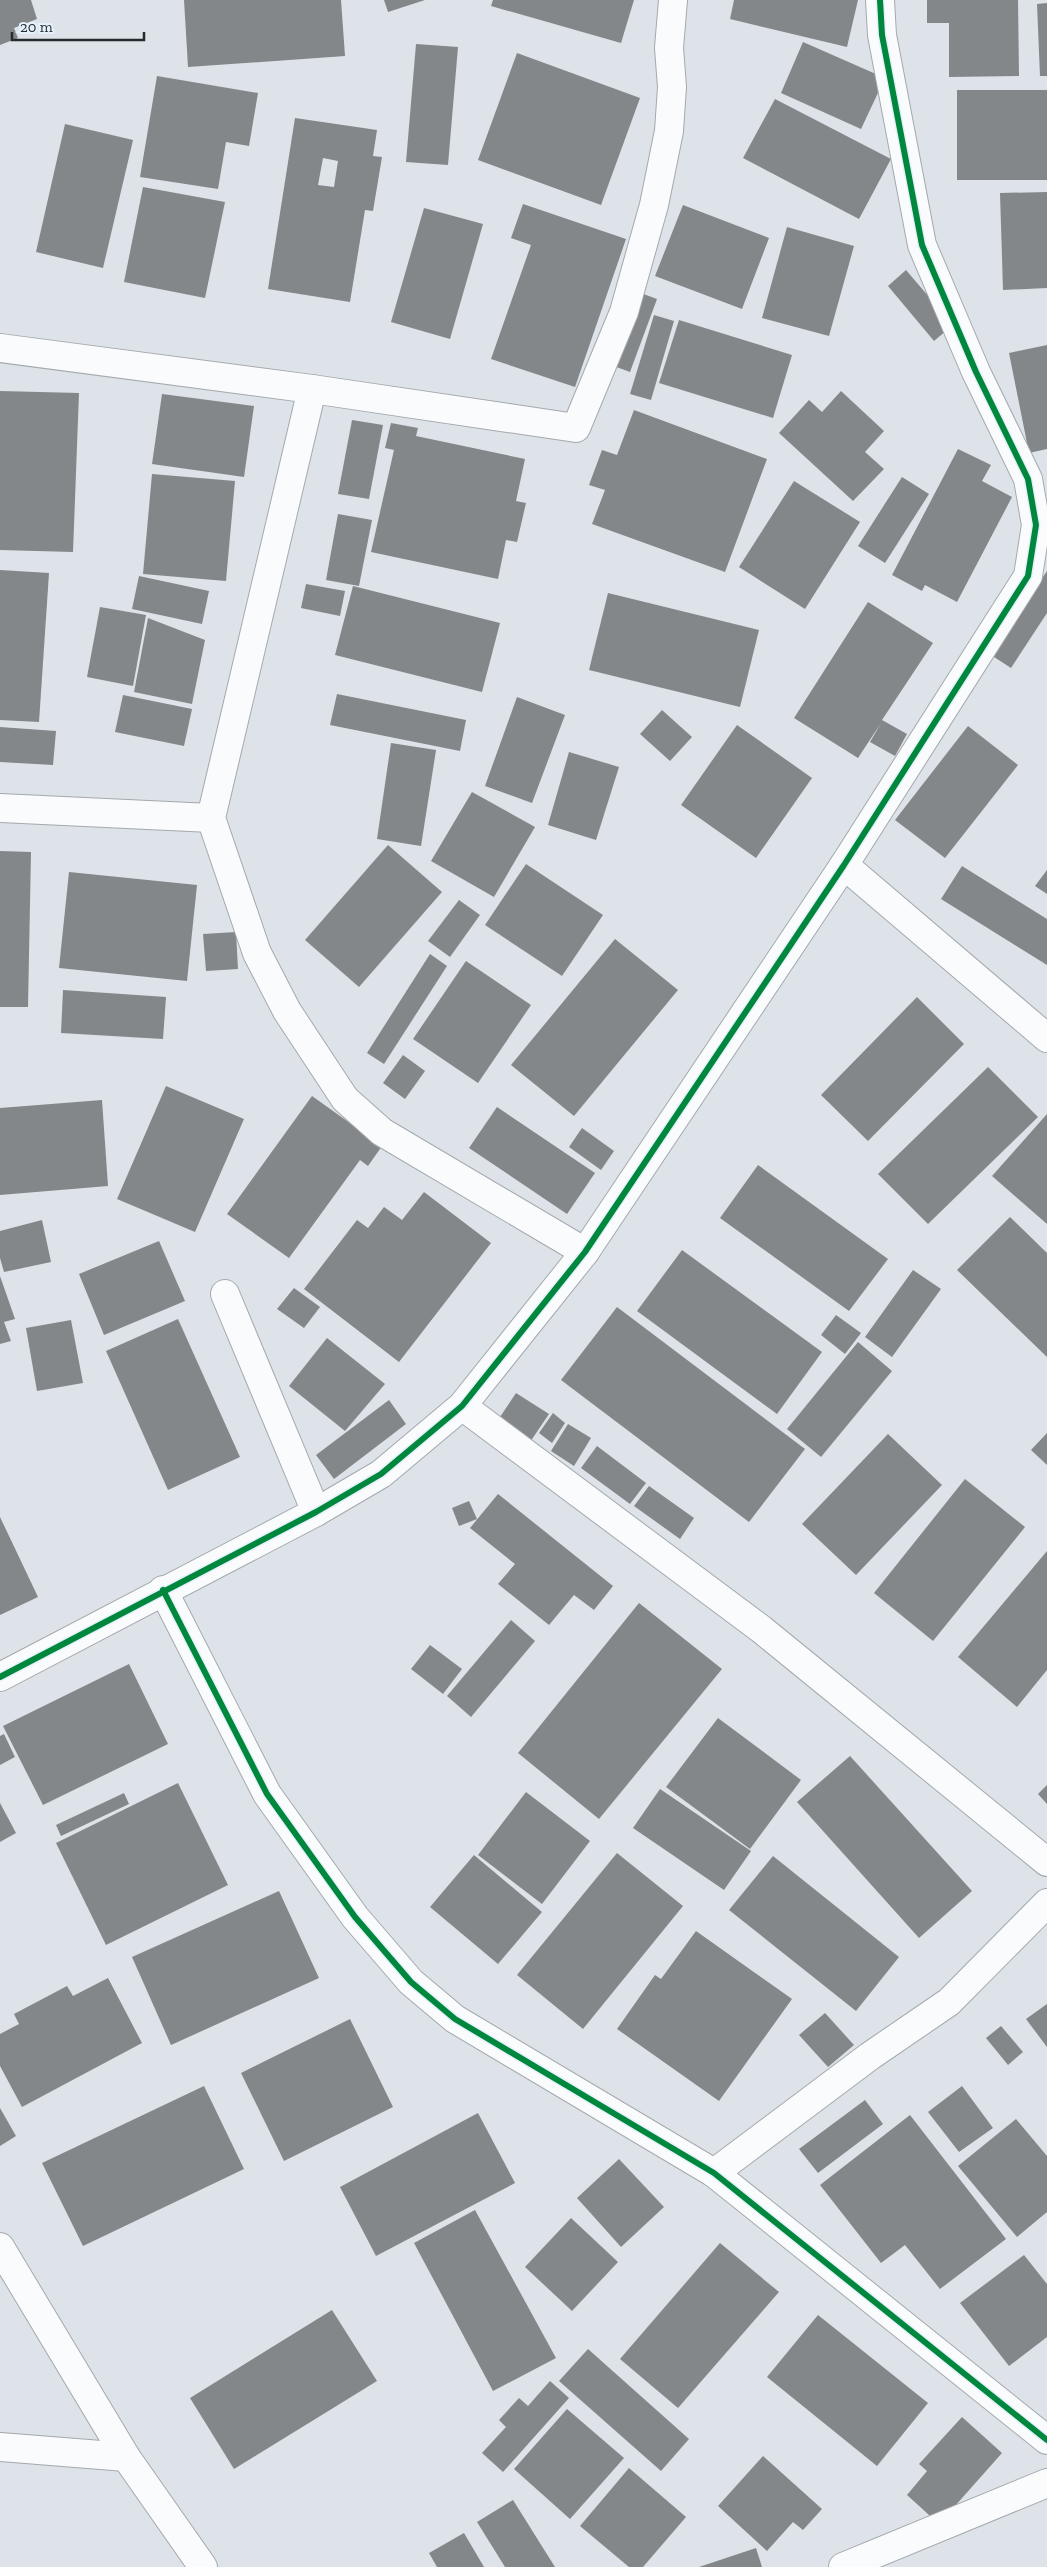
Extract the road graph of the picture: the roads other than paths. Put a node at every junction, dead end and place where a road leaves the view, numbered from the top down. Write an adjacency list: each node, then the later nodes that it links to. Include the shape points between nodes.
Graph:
1 (673, 0): 4 (street, via 669,48 672,88 669,131 654,205 624,312 576,428)
2 (880, 0): 7 (street, via 882,35 922,245 976,372 1028,479 1036,525 1028,576)
3 (0, 348): 4 (street)
4 (312, 389): 6 (street)
5 (0, 808): 6 (street)
6 (211, 818): 9 (street, via 257,953 287,1011 345,1099 382,1132)
7 (844, 865): 8 (street); 9 (street)
8 (1047, 1038)
9 (585, 1252): 11 (street)
10 (225, 1294): 12 (street)
11 (462, 1406): 12 (street, via 381,1474); 15 (street, via 761,1629)
12 (316, 1512): 13 (street)
13 (163, 1590): 14 (street); 17 (street, via 267,1794 355,1917 411,1982 454,2019)
14 (0, 1677)
15 (1047, 1862)
16 (1047, 1903): 17 (street, via 949,2002 870,2056)
17 (714, 2173): 19 (street)
18 (0, 2247): 21 (street)
19 (1047, 2440)
20 (0, 2447): 21 (street)
21 (126, 2457): 23 (street)
22 (1047, 2483): 24 (street)
23 (203, 2567)
24 (843, 2567)

